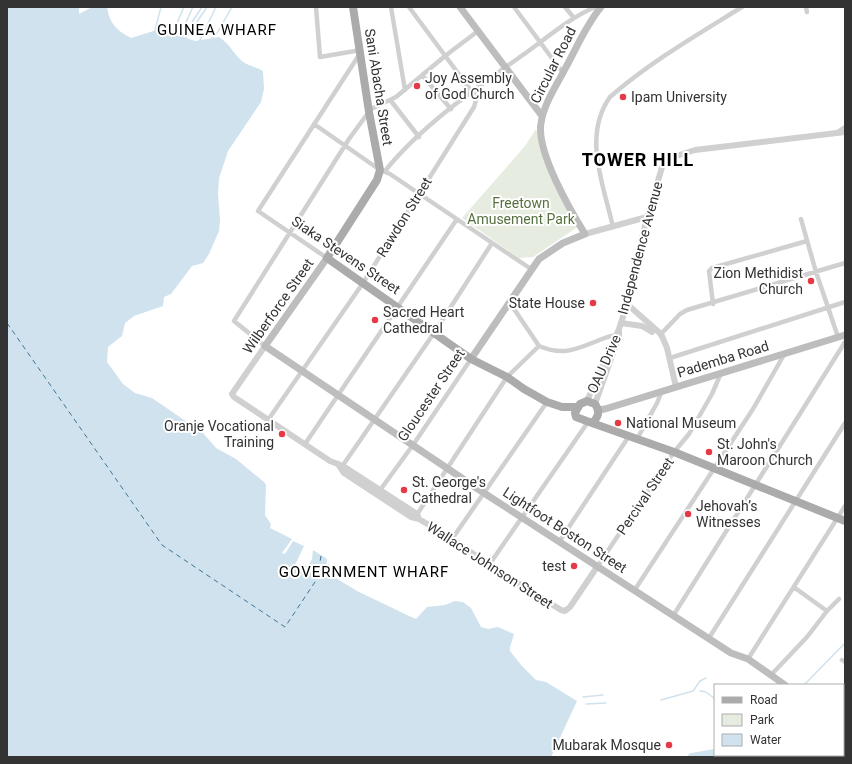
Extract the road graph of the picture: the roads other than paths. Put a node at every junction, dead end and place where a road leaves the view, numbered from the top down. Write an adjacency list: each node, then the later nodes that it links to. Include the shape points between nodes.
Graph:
1 (316, 7): 14 (street, via 320,57)
2 (353, 7): 14 (main road, Sani Abacha Street)
3 (391, 7): 19 (street)
4 (409, 7): 15 (street)
5 (460, 7): 12 (main road)
6 (514, 7): 13 (street)
7 (565, 7): 11 (street)
8 (595, 7): 11 (street)
9 (601, 7): 17 (main road, Circular Road, via 584,31)
10 (742, 7): 35 (street, via 644,69 606,103 598,124 596,144)
11 (574, 18): 13 (street)
12 (478, 31): 15 (street); 16 (main road)
13 (541, 42): 16 (street); 17 (street)
14 (361, 51): 23 (main road, Sani Abacha Street); 25 (street)
15 (445, 56): 18 (street); 20 (street)
16 (505, 68): 20 (street); 24 (main road)
17 (563, 73): 24 (main road, Circular Road)
18 (422, 75): 19 (street); 22 (street)
19 (405, 90): 21 (street)
20 (473, 91): 22 (street); 31 (street, Rawdon Street, via 476,100 474,107)
21 (391, 100): 23 (street); 28 (street)
22 (451, 109): 28 (street)
23 (369, 111): 29 (street); 30 (main road, Sani Abacha Street)
24 (542, 116): 37 (main road, via 540,132 553,173 567,206)
25 (314, 124): 29 (street); 36 (street, Siaka Stevens Street, via 258,211)
26 (845, 127): 27 (street, Independence Avenue)
27 (842, 132): 32 (street, Independence Avenue, via 694,150 670,158 663,164)
28 (419, 137): 30 (street)
29 (345, 145): 30 (street); 36 (street)
30 (382, 170): 31 (street); 40 (main road, Wilberforce Street)
31 (420, 194): 33 (street); 44 (street, Rawdon Street)
32 (647, 217): 35 (street); 47 (street, Independence Avenue)
33 (457, 219): 39 (street); 49 (street)
34 (801, 219): 38 (street)
35 (613, 227): 37 (street)
36 (290, 234): 40 (street, Siaka Stevens Street); 57 (street, Lightfoot Boston Street, via 234,321)
37 (585, 234): 42 (main road, Gloucester Street, via 549,251)
38 (807, 241): 43 (street); 48 (street, via 709,270)
39 (492, 243): 42 (street); 52 (street)
40 (327, 258): 44 (main road, Siaka Stevens Street); 57 (main road, Wilberforce Street)
41 (845, 263): 43 (street)
42 (531, 269): 46 (main road, Gloucester Street)
43 (816, 272): 48 (street); 50 (street)
44 (363, 283): 49 (main road, Siaka Stevens Street); 62 (street, Rawdon Street)
45 (845, 302): 50 (street)
46 (510, 303): 58 (street); 61 (main road, Gloucester Street)
47 (627, 304): 51 (street, Independence Avenue); 54 (street)
48 (713, 304): 54 (street, via 683,312)
49 (398, 306): 52 (main road, Siaka Stevens Street); 68 (street)
50 (828, 308): 55 (street); 60 (street)
51 (620, 326): 53 (street, OAU Drive); 54 (street, via 642,326)
52 (434, 333): 61 (main road, Siaka Stevens Street); 74 (street)
53 (617, 336): 58 (street, via 569,351); 72 (street, OAU Drive)
54 (660, 336): 60 (street)
55 (841, 336): 59 (main road, Pademba Road)
56 (845, 342): 86 (street)
57 (266, 346): 62 (main road, Lightfoot Boston Street); 67 (street, Wilberforce Street)
58 (539, 346): 64 (street)
59 (785, 353): 63 (main road, Pademba Road); 85 (street)
60 (670, 358): 65 (street)
61 (471, 359): 64 (main road, Siaka Stevens Street); 81 (street, Gloucester Street)
62 (303, 370): 68 (main road, Lightfoot Boston Street); 75 (street, Rawdon Street)
63 (721, 373): 65 (main road, Pademba Road); 82 (street, Percival Street, via 702,413)
64 (507, 377): 69 (main road, Siaka Stevens Street); 84 (street)
65 (676, 387): 66 (main road, Pademba Road)
66 (662, 391): 72 (main road, Pademba Road, via 609,407 605,413); 79 (street, via 657,403)
67 (232, 394): 75 (street, Wallace Johnson Street)
68 (338, 394): 74 (main road, Lightfoot Boston Street); 80 (street)
69 (547, 402): 70 (main road, Siaka Stevens Street); 88 (street)
70 (562, 407): 71 (main road, Siaka Stevens Street); 73 (main road, Siaka Stevens Street)
71 (577, 407): 72 (main road); 73 (main road)
72 (595, 409): 76 (main road); 78 (main road)
73 (576, 417): 76 (main road, Siaka Stevens Street)
74 (375, 419): 81 (main road, Lightfoot Boston Street); 83 (street)
75 (268, 420): 80 (street, Wallace Johnson Street)
76 (590, 423): 78 (main road); 92 (street)
77 (845, 423): 89 (street)
78 (610, 430): 79 (main road)
79 (633, 437): 82 (main road); 95 (street)
80 (305, 444): 83 (street, Wallace Johnson Street)
81 (413, 446): 84 (main road, Lightfoot Boston Street); 87 (street, Gloucester Street)
82 (674, 452): 85 (main road); 97 (street, Percival Street)
83 (341, 467): 87 (street, Wallace Johnson Street)
84 (448, 467): 88 (main road, Lightfoot Boston Street); 91 (street)
85 (715, 468): 86 (main road); 99 (street)
86 (756, 486): 89 (main road); 103 (street)
87 (379, 492): 91 (street, Wallace Johnson Street)
88 (484, 493): 92 (main road, Lightfoot Boston Street); 94 (street)
89 (796, 502): 93 (main road); 104 (street)
90 (845, 506): 93 (street)
91 (417, 517): 94 (street, Wallace Johnson Street)
92 (521, 517): 95 (main road, Lightfoot Boston Street); 96 (street)
93 (842, 520): 98 (street)
94 (452, 539): 96 (street, Wallace Johnson Street)
95 (559, 542): 97 (main road, Lightfoot Boston Street)
96 (489, 565): 101 (street, Wallace Johnson Street)
97 (598, 567): 99 (main road, Lightfoot Boston Street); 101 (street, Percival Street, via 570,607 565,611)
98 (795, 588): 102 (street); 105 (street)
99 (634, 591): 103 (main road, Lightfoot Boston Street)
100 (839, 599): 102 (street)
101 (561, 610)
102 (827, 611): 106 (street, via 807,637)
103 (673, 616): 104 (main road, Lightfoot Boston Street)
104 (709, 638): 105 (main road, Lightfoot Boston Street, via 731,654)
105 (748, 659): 106 (main road, Lightfoot Boston Street)
106 (771, 675): 107 (main road, Lightfoot Boston Street)
107 (784, 684)

